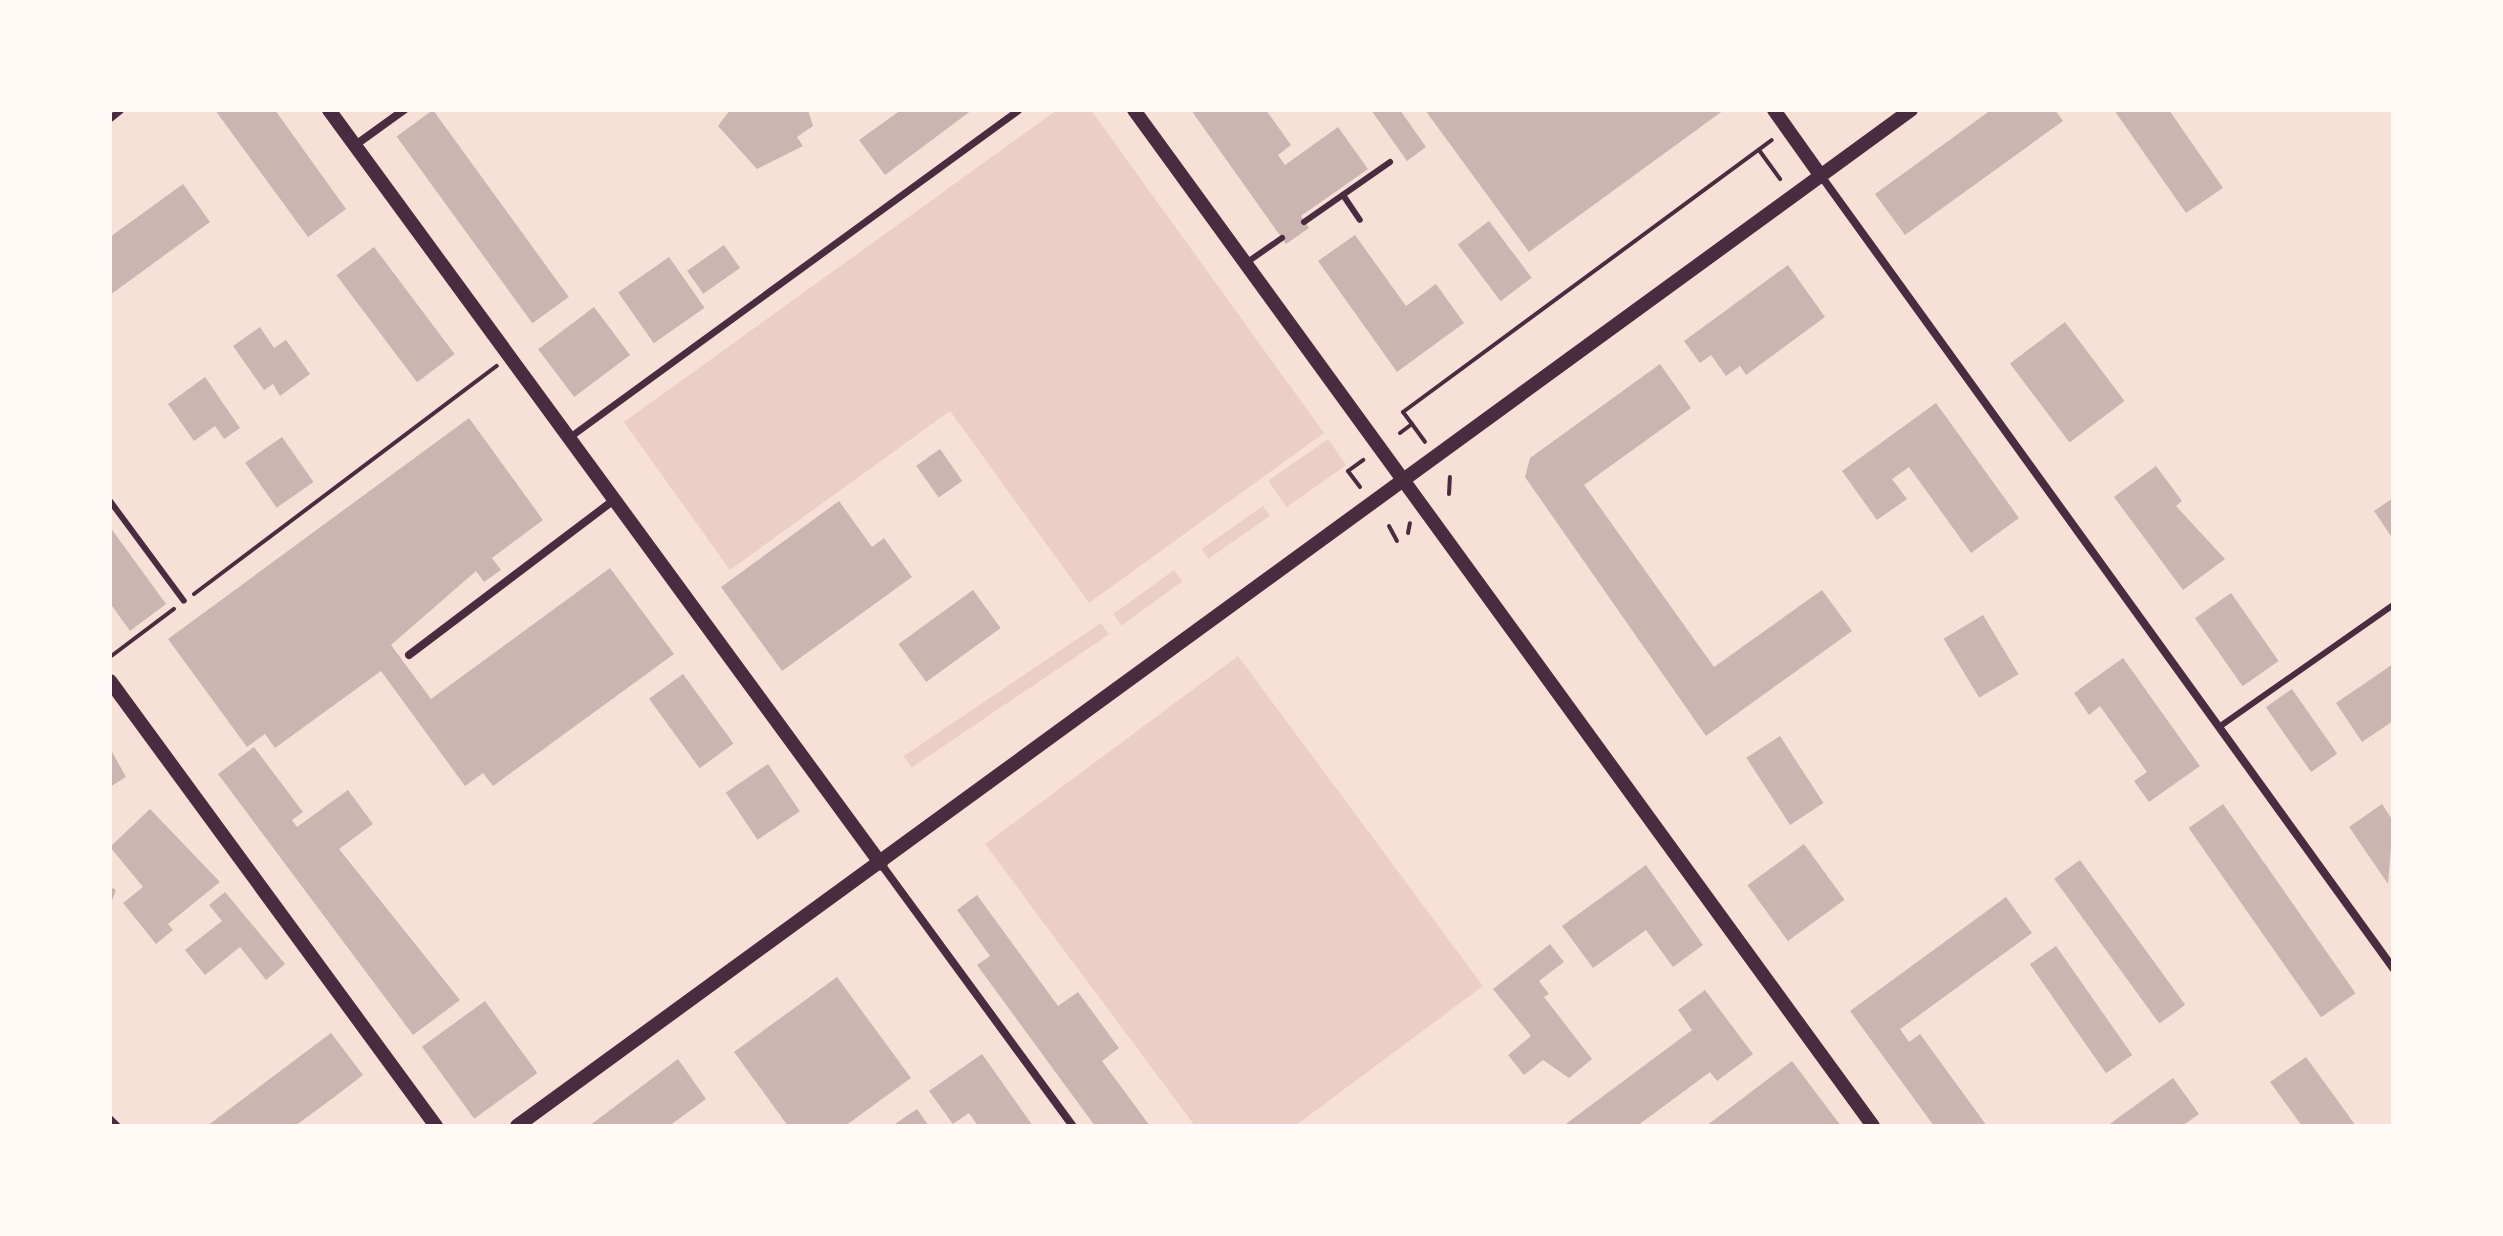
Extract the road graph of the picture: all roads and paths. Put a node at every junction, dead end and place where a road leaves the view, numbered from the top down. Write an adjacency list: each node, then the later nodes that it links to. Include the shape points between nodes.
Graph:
1 (120, 110): 8 (street)
2 (329, 110): 10 (street)
3 (404, 110): 10 (street)
4 (1018, 110): 23 (street)
5 (1134, 110): 19 (street)
6 (1774, 110): 13 (street)
7 (1911, 110): 13 (street)
8 (110, 118)
9 (1779, 135): 11 (path)
10 (354, 146): 20 (street)
11 (1759, 150): 14 (path); 21 (path, via 1403,412)
12 (1390, 162): 15 (lane)
13 (1818, 172): 27 (street); 41 (street)
14 (1780, 179)
15 (1343, 195): 16 (lane); 17 (lane)
16 (1360, 220)
17 (1304, 222)
18 (1282, 238): 19 (lane)
19 (1246, 263): 27 (street)
20 (508, 358): 23 (street); 36 (path)
21 (1412, 424): 22 (path); 24 (path)
22 (1400, 433)
23 (568, 438): 30 (street)
24 (1425, 442)
25 (1363, 460): 28 (path, via 1348,471)
26 (1450, 477): 29 (path)
27 (1407, 481): 42 (street); 51 (street)
28 (1360, 487)
29 (1449, 494)
30 (614, 500): 38 (street); 42 (street)
31 (110, 501): 36 (lane)
32 (1410, 523): 34 (path)
33 (1389, 526): 35 (path)
34 (1408, 533)
35 (1397, 541)
36 (184, 601): 39 (path)
37 (2393, 605): 41 (lane)
38 (409, 655)
39 (110, 657)
40 (110, 681): 46 (street)
41 (2219, 727): 43 (street)
42 (881, 864): 49 (street); 50 (street)
43 (2393, 968)
44 (110, 1118): 45 (lane)
45 (118, 1126)
46 (436, 1126)
47 (459, 1126): 48 (path)
48 (470, 1126)
49 (517, 1126)
50 (1073, 1126)
51 (1873, 1126)

